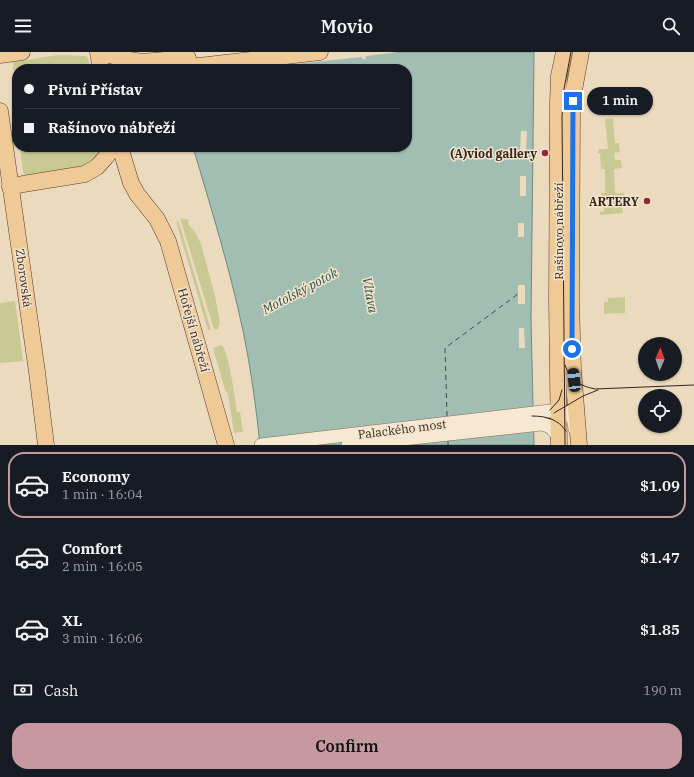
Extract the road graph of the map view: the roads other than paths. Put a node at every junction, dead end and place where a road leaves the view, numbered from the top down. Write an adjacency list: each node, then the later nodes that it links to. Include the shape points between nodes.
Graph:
1 (22, 52): 8 (main road)
2 (99, 52): 3 (main road, via 142,62); 9 (main road)
3 (241, 52)
4 (320, 52): 10 (main road)
5 (554, 52): 11 (main road)
6 (564, 52): 11 (main road, Rašínovo nábřeží)
7 (581, 52): 22 (main road, Rašínovo nábřeží, via 572,111 572,370)
8 (0, 55)
9 (100, 64)
10 (216, 64)
11 (560, 76): 16 (main road, Rašínovo nábřeží, via 558,392)
12 (0, 111): 15 (main road, Zborovská)
13 (110, 152): 15 (main road, via 97,167 85,174)
14 (122, 152): 19 (main road, Hořejší nábřeží, via 131,183 155,217 170,246)
15 (5, 188): 18 (main road, Zborovská, via 25,287)
16 (551, 409): 17 (main road, Rašínovo nábřeží); 20 (street, Palackého most); 22 (street, Rašínovo nábřeží, via 573,417)
17 (556, 437): 21 (street, Palackého most, via 545,424 533,424)
18 (46, 445)
19 (226, 445)
20 (261, 445)
21 (348, 445)
22 (578, 445)

